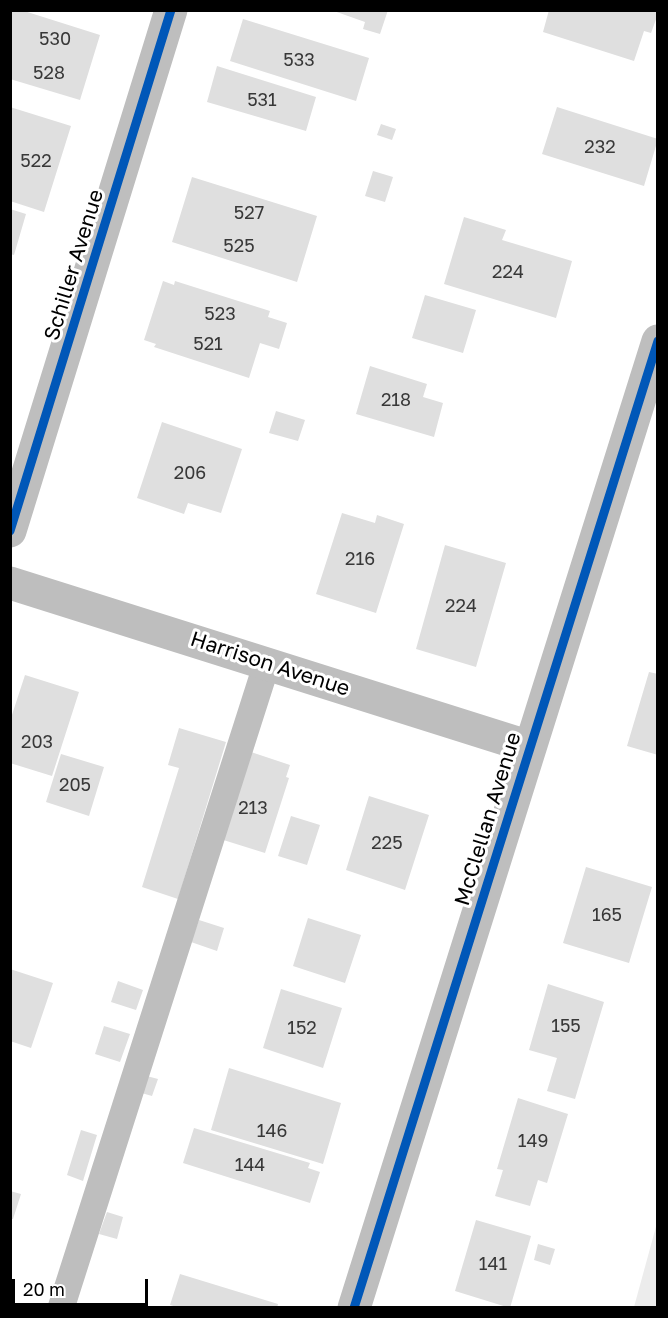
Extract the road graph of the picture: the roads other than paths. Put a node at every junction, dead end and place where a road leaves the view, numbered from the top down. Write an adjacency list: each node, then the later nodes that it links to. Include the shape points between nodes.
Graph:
1 (171, 10): 3 (street, Schiller Avenue)
2 (656, 349): 6 (street, McClellan Avenue)
3 (10, 531)
4 (10, 583): 5 (street, Harrison Avenue)
5 (267, 663): 6 (street, Harrison Avenue); 7 (lane)
6 (530, 747): 8 (street, McClellan Avenue)
7 (61, 1308)
8 (354, 1308)

